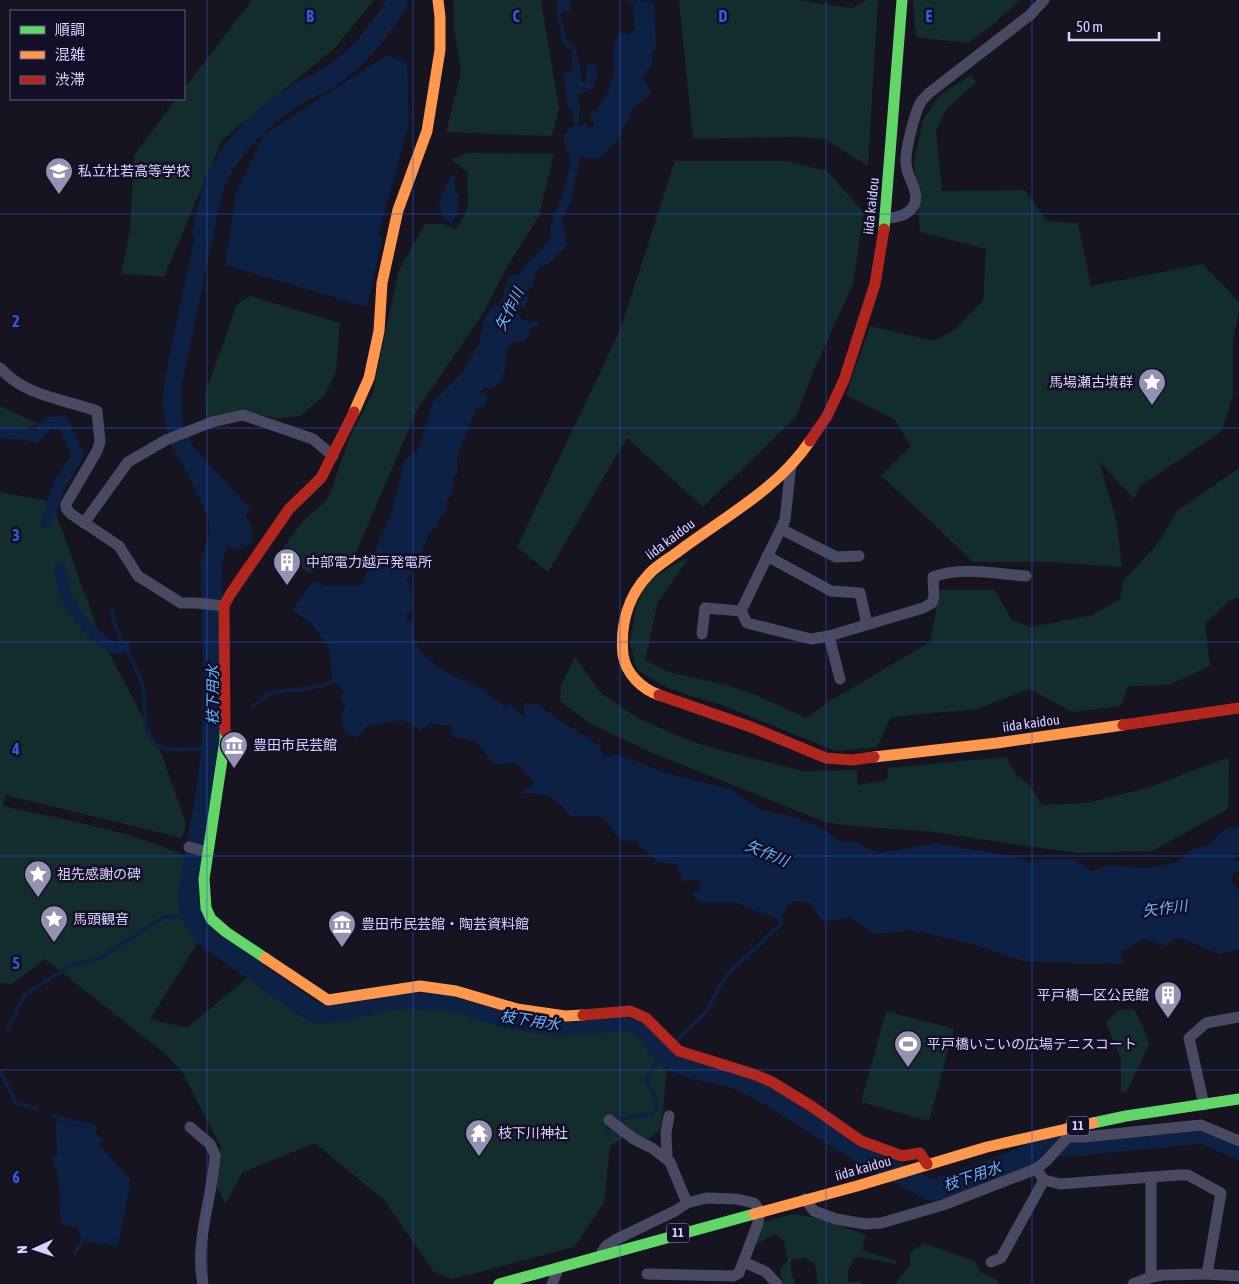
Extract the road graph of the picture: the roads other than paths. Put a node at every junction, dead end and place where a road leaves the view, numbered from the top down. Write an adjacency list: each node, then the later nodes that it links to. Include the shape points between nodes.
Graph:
1 (438, 0): 6 (street, via 440,64 433,86 427,131 398,210 382,284 379,331 369,378)
2 (902, 0): 4 (street, iida kaidou)
3 (1044, 0): 4 (street, via 1030,15 922,100 906,158 916,199 907,214)
4 (886, 218): 7 (street, iida kaidou, via 875,284 844,380 813,438)
5 (0, 368): 8 (street, via 14,382 29,389 97,410 100,442 66,504 71,514)
6 (333, 456): 8 (street, via 313,440 243,415 212,422 166,440 128,462); 13 (street, via 321,478 289,509)
7 (790, 464): 9 (street, via 785,520); 19 (street, iida kaidou, via 767,488 649,574 632,598 625,615 624,660 647,691 751,727 826,758 852,760)
8 (84, 523): 13 (street, via 119,546 138,576 181,603)
9 (781, 529): 10 (street); 11 (street, via 836,557)
10 (768, 556): 14 (street); 15 (street, via 831,591 860,594)
11 (859, 556)
12 (1026, 576): 15 (street, via 945,573 934,577 932,603)
13 (222, 605): 21 (street, via 228,641 225,740)
14 (740, 611): 16 (street, via 705,608); 17 (street, via 747,624 811,639)
15 (867, 624): 17 (street)
16 (702, 634)
17 (829, 636): 18 (street)
18 (840, 679)
19 (1239, 708)
20 (189, 847): 21 (street)
21 (207, 852): 31 (street, via 204,880 210,918 257,954 328,1000 420,986 456,991 517,1009 566,1016 630,1011 646,1018 672,1044 772,1082 861,1141 902,1156 920,1153)
22 (1239, 1017): 24 (street, via 1206,1023 1189,1038)
23 (1239, 1099): 24 (street, iida kaidou / 11)
24 (1204, 1105): 28 (street, iida kaidou / 11, via 1126,1116)
25 (669, 1116): 30 (street)
26 (612, 1122): 30 (street)
27 (190, 1127): 46 (street, via 210,1144 215,1155 202,1247)
28 (1066, 1135): 29 (street, via 1084,1137 1201,1126); 31 (street, iida kaidou / 11); 32 (street)
29 (1239, 1141)
30 (667, 1158): 36 (street)
31 (924, 1165): 35 (street, iida kaidou / 11)
32 (1036, 1169): 34 (street); 35 (street, via 943,1205 881,1223 836,1219 814,1212)
33 (1151, 1177): 34 (street, via 1070,1184); 43 (street, via 1188,1175 1221,1193); 44 (street)
34 (1044, 1180): 40 (street, via 1001,1258)
35 (805, 1199): 37 (street, iida kaidou / 11)
36 (687, 1203): 37 (street, via 706,1198 736,1199 754,1203); 38 (street, via 617,1239)
37 (760, 1211): 38 (street, iida kaidou / 11); 39 (street)
38 (600, 1255): 41 (street, iida kaidou / 11)
39 (744, 1262): 42 (street, via 739,1274 733,1276); 49 (street, via 766,1272)
40 (991, 1262)
41 (559, 1267): 47 (street, iida kaidou / 11); 48 (street)
42 (647, 1274)
43 (1207, 1274): 44 (street); 45 (street)
44 (1152, 1276): 50 (street)
45 (1239, 1276)
46 (202, 1284)
47 (501, 1284)
48 (552, 1284)
49 (777, 1284)
50 (1134, 1284)

